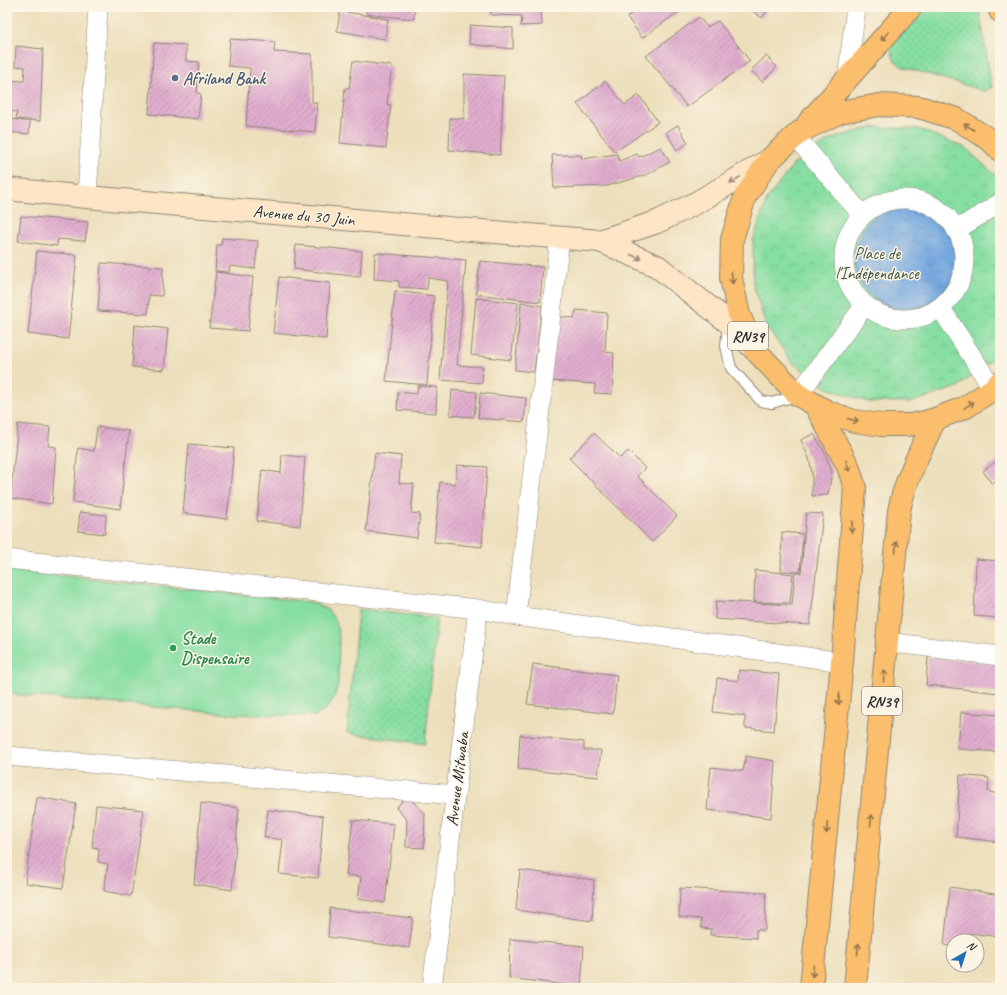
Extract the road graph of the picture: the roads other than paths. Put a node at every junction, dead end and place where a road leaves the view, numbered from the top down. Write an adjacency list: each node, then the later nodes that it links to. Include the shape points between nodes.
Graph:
1 (98, 7): 11 (street)
2 (856, 7): 6 (street)
3 (911, 7): 6 (highway, RN39, one-way to 6)
4 (999, 7): 5 (highway)
5 (1000, 11)
6 (847, 80): 7 (highway, RN39)
7 (798, 134): 8 (highway, RN39, one-way to 7, via 990,140 957,119 919,107 879,105 840,112); 9 (highway, RN39); 13 (street)
8 (1000, 150)
9 (769, 160): 16 (street, one-way to 16, via 696,203 657,222); 20 (highway, RN39, one-way to 20, via 745,197 732,239 731,278 735,300)
10 (7, 189): 11 (street, Avenue du 30 Juin)
11 (87, 197): 15 (street, Avenue du 30 Juin)
12 (1000, 203): 14 (street)
13 (862, 214): 14 (street, via 887,201 917,200 942,213); 17 (street, via 847,239 844,267 848,282)
14 (956, 230): 18 (street, via 960,236 964,265 961,279 954,292)
15 (560, 237): 16 (street, Avenue du 30 Juin); 27 (street)
16 (600, 241): 19 (street, one-way to 19, via 657,266)
17 (865, 305): 18 (street, via 891,318 905,319 920,317); 22 (street)
18 (940, 307): 21 (street)
19 (728, 322): 20 (street); 22 (lane, via 726,346 731,368 761,401 772,403)
20 (755, 350): 22 (highway, RN39)
21 (997, 386): 24 (highway, one-way to 21, via 966,407)
22 (798, 395): 23 (highway, RN39)
23 (816, 406): 24 (highway, one-way to 24, via 841,417 874,424 908,425); 30 (highway, RN39, one-way to 30, via 848,466 855,488)
24 (934, 420): 28 (highway, RN39, one-way to 24, via 899,511 903,493)
25 (7, 559): 26 (street)
26 (478, 609): 27 (street); 32 (street, Avenue Mitwaba)
27 (516, 616): 30 (street)
28 (887, 642): 29 (street); 35 (highway, RN39, one-way to 28)
29 (1000, 656)
30 (842, 662): 34 (highway, RN39, one-way to 34)
31 (7, 756): 32 (street)
32 (456, 795): 33 (street, Avenue Mitwaba)
33 (432, 988)
34 (811, 988)
35 (855, 988)

